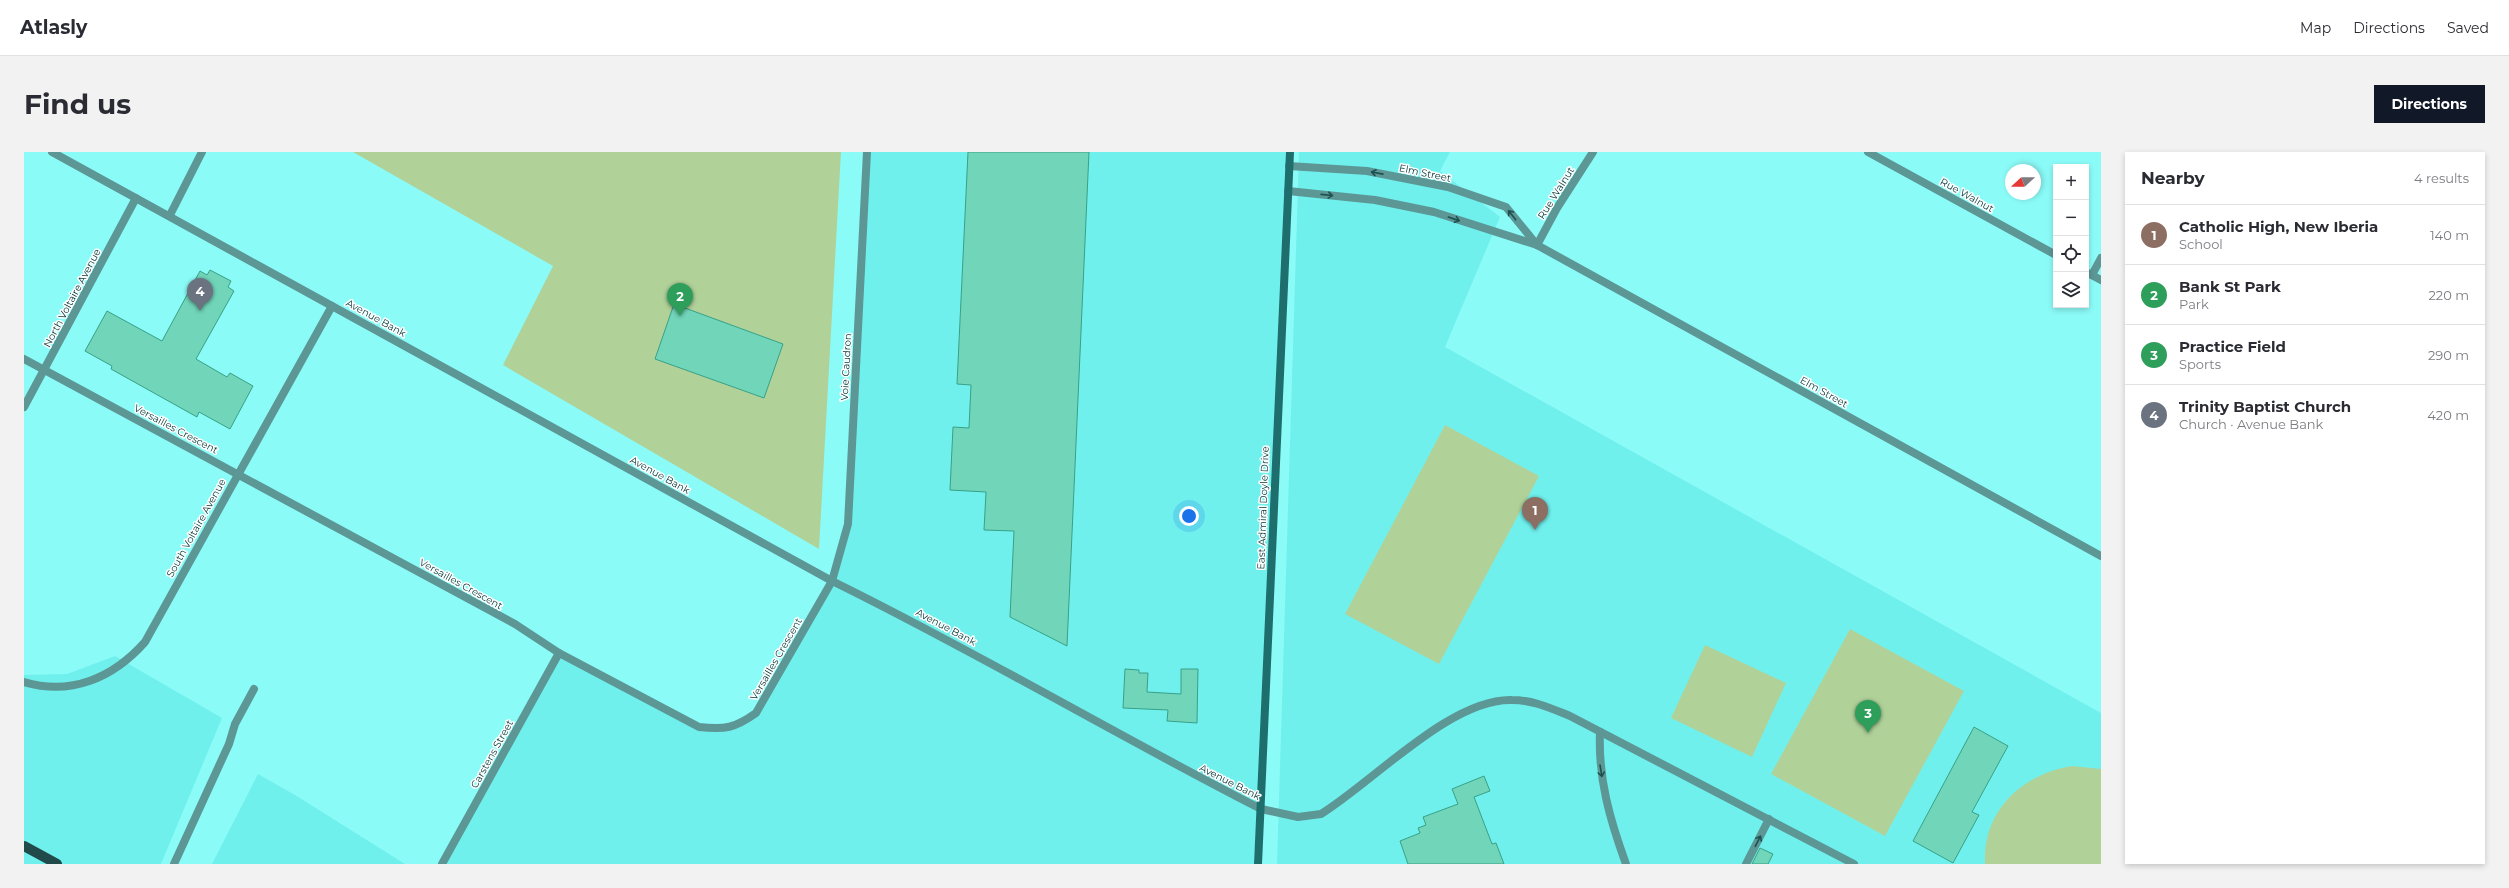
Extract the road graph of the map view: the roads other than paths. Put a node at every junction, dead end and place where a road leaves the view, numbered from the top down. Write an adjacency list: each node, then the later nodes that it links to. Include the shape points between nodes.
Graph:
1 (52, 152): 9 (street, Avenue Bank)
2 (202, 152): 10 (street)
3 (867, 152): 22 (street, Voie Caudron, via 848,524)
4 (1290, 152): 7 (main road, East Admiral Doyle Drive)
5 (1593, 152): 11 (street, Rue Walnut)
6 (1868, 152): 12 (street, Rue Walnut)
7 (1289, 166): 8 (main road, East Admiral Doyle Drive); 11 (street, Elm Street, one-way to 7, via 1506,207 1448,187 1367,171)
8 (1288, 191): 11 (street, Elm Street, one-way to 11, via 1375,200 1434,212); 27 (main road, East Admiral Doyle Drive)
9 (136, 198): 10 (street, Avenue Bank); 18 (street, North Voltaire Avenue)
10 (170, 215): 16 (street, Avenue Bank)
11 (1537, 245): 21 (street, Elm Street)
12 (2053, 253)
13 (2101, 258): 14 (street)
14 (2089, 273): 15 (street)
15 (2101, 280)
16 (332, 306): 20 (street, South Voltaire Avenue); 22 (street, Avenue Bank)
17 (24, 358): 18 (street, Versailles Crescent)
18 (44, 370): 19 (street, North Voltaire Avenue); 20 (street, Versailles Crescent)
19 (24, 407)
20 (238, 474): 23 (street, Versailles Crescent, via 514,624); 24 (street, South Voltaire Avenue, via 145,642 131,657 109,673 78,685 58,688)
21 (2101, 556)
22 (832, 581): 23 (street, Versailles Crescent, via 756,713 739,725 719,729 699,727); 27 (street, Avenue Bank, via 921,625 1167,761)
23 (559, 653): 32 (street, Carstens Street)
24 (24, 682)
25 (254, 689): 31 (street, via 235,724 229,744)
26 (1600, 732): 27 (street, Avenue Bank, via 1539,703 1510,700 1477,706 1429,733 1321,814 1298,817); 28 (street, Avenue Bank); 34 (street, one-way to 34, via 1599,759 1605,798)
27 (1261, 809): 33 (main road, East Admiral Doyle Drive)
28 (1769, 819): 35 (street, one-way to 28); 36 (street, Avenue Bank)
29 (24, 846): 30 (main road)
30 (57, 864)
31 (174, 864)
32 (442, 864)
33 (1258, 864)
34 (1626, 864)
35 (1746, 864)
36 (1854, 864)

